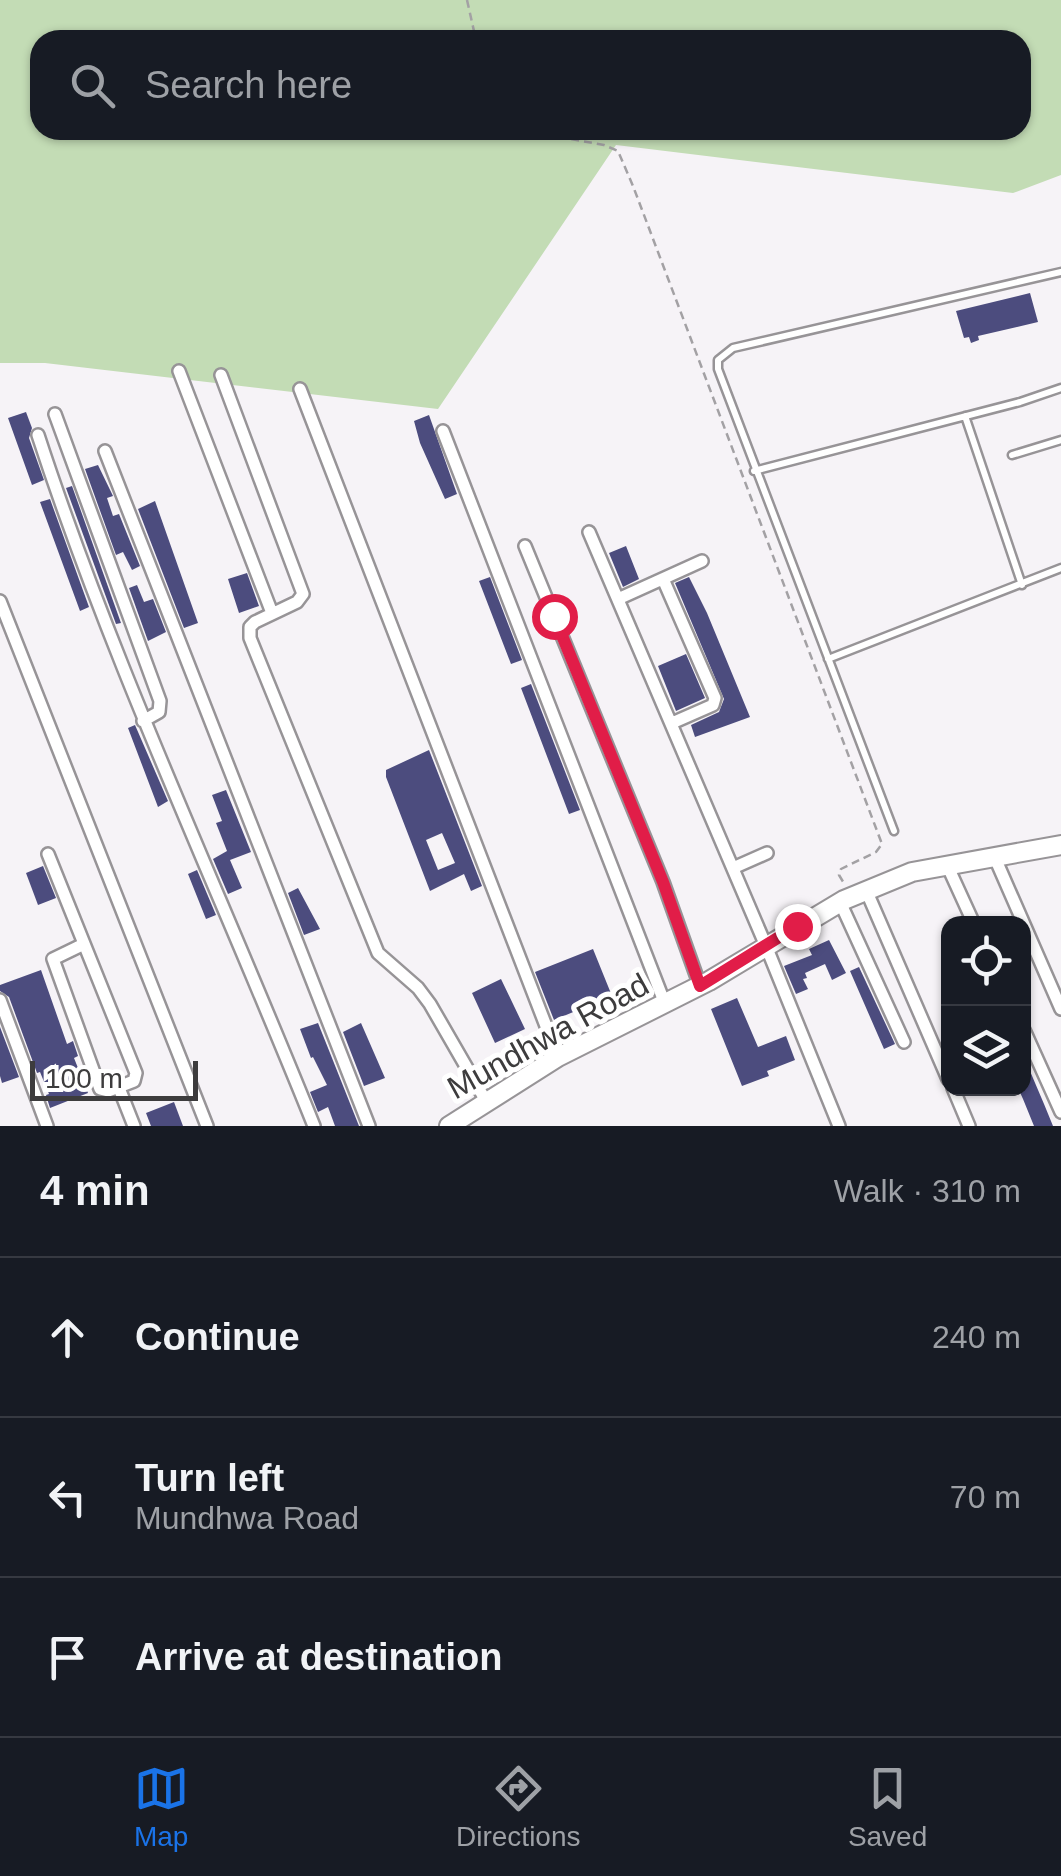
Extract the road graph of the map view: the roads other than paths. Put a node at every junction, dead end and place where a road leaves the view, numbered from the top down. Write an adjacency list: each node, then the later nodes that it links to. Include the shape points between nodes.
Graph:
1 (1061, 272): 13 (lane, via 722,354 718,369)
2 (179, 371): 22 (street)
3 (221, 375): 22 (street, via 302,588 302,598)
4 (300, 388): 43 (street)
5 (1061, 388): 7 (lane)
6 (56, 414): 24 (street, via 160,701 159,712)
7 (965, 416): 13 (lane); 19 (lane)
8 (443, 431): 39 (street)
9 (38, 435): 24 (street)
10 (1061, 440): 12 (lane)
11 (105, 451): 53 (street)
12 (1012, 455)
13 (754, 470): 23 (lane)
14 (589, 532): 20 (street)
15 (525, 546): 37 (street)
16 (702, 562): 18 (street)
17 (1061, 568): 19 (lane)
18 (663, 579): 20 (street); 25 (street, via 714,698 713,705)
19 (1022, 585): 23 (lane)
20 (618, 600): 25 (street)
21 (0, 601): 51 (street)
22 (272, 613): 47 (street, via 250,627 250,638 374,944 430,1004)
23 (828, 660): 26 (lane)
24 (143, 721): 52 (street)
25 (672, 723): 32 (street)
26 (894, 832)
27 (1061, 845): 30 (main road, Mundhwa Road)
28 (767, 853): 32 (street)
29 (48, 854): 35 (street)
30 (995, 858): 31 (main road, Mundhwa Road); 40 (street)
31 (948, 867): 33 (main road, Mundhwa Road, via 912,872); 34 (street)
32 (733, 868): 36 (street)
33 (852, 896): 36 (main road, Mundhwa Road); 41 (street); 44 (street)
34 (970, 916)
35 (84, 944): 45 (street, via 136,1073); 45 (street, via 53,962 100,1089)
36 (766, 946): 37 (main road, Mundhwa Road); 55 (street)
37 (700, 986): 39 (main road, Mundhwa Road)
38 (0, 1000): 49 (street)
39 (665, 1004): 43 (main road, Mundhwa Road)
40 (1061, 1009)
41 (904, 1042)
42 (1031, 1046): 48 (street)
43 (558, 1056): 47 (main road, Mundhwa Road)
44 (941, 1066)
45 (120, 1088): 50 (street)
46 (956, 1096): 56 (street)
47 (480, 1112): 54 (main road, Mundhwa Road)
48 (1061, 1112)
49 (47, 1126)
50 (134, 1126)
51 (207, 1126)
52 (314, 1126)
53 (369, 1126)
54 (448, 1126)
55 (839, 1126)
56 (969, 1126)

